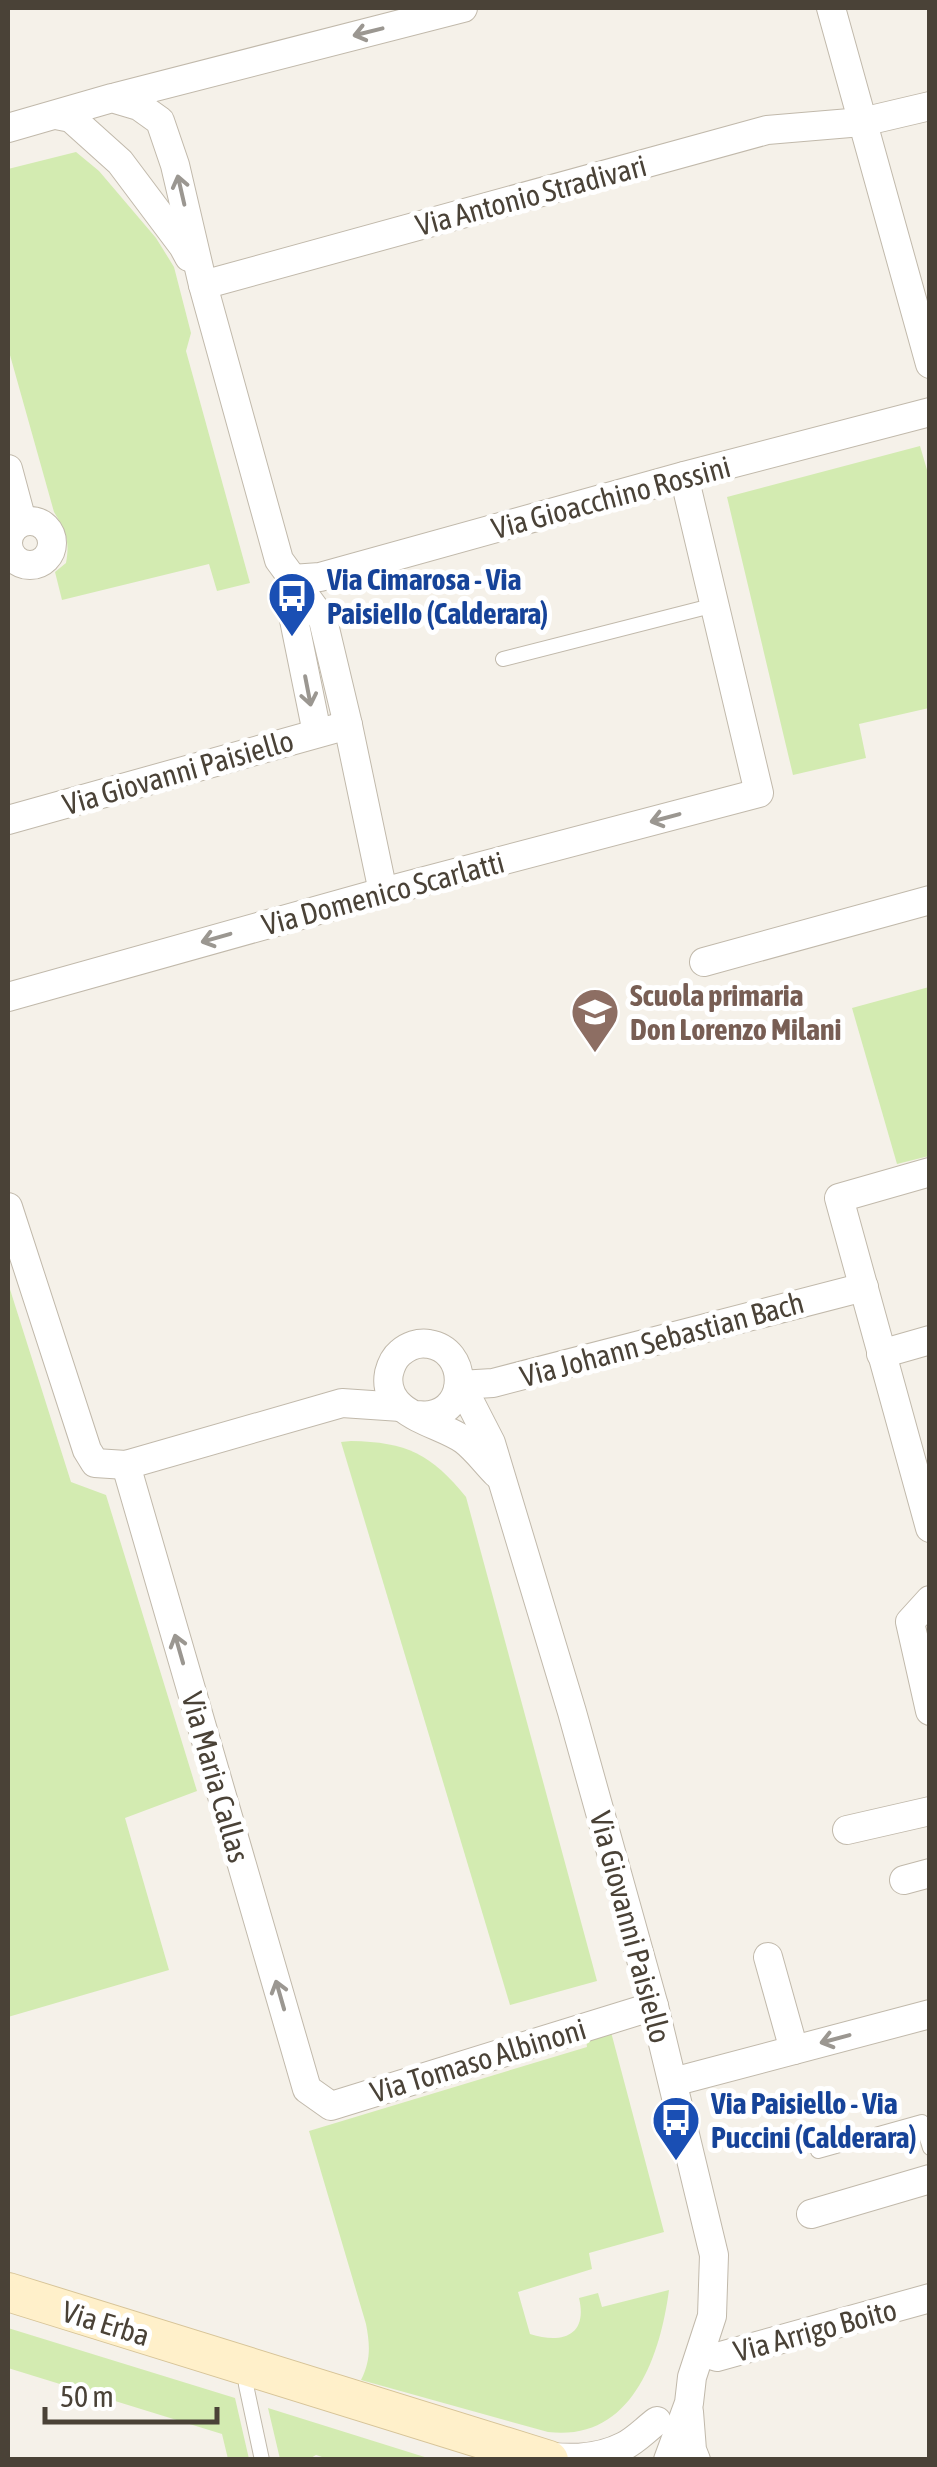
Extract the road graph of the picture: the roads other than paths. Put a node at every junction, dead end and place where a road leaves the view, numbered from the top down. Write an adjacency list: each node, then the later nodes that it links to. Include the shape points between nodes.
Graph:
1 (463, 8): 3 (street, one-way to 3)
2 (831, 8): 6 (street)
3 (112, 98): 5 (street); 8 (street, one-way to 3, via 160,122)
4 (930, 106): 6 (street, Via Antonio Stradivari)
5 (56, 115): 7 (street); 8 (street, via 71,118 120,162 183,246)
6 (862, 122): 8 (street, Via Antonio Stradivari, via 767,130); 9 (street)
7 (8, 128)
8 (203, 285): 14 (street, via 279,560)
9 (930, 364)
10 (930, 412): 12 (street, Via Gioacchino Rossini)
11 (8, 469): 13 (street)
12 (684, 476): 14 (street, Via Gioacchino Rossini, via 320,578); 15 (street)
13 (18, 524)
14 (292, 579): 17 (street, via 323,620); 18 (street, one-way to 18)
15 (715, 606): 16 (lane); 20 (street, Via Domenico Scarlatti, one-way to 20, via 760,794)
16 (502, 659)
17 (348, 725): 18 (street, Via Giovanni Paisiello); 20 (street)
18 (317, 734): 19 (street, Via Giovanni Paisiello)
19 (8, 820)
20 (383, 892): 23 (street, Via Domenico Scarlatti, one-way to 23)
21 (930, 900): 22 (street)
22 (704, 962)
23 (8, 997)
24 (930, 1172): 26 (street, via 839,1198)
25 (8, 1207): 33 (street, via 87,1450 95,1463)
26 (864, 1286): 28 (street); 30 (street, Via Johann Sebastian Bach, via 492,1384)
27 (930, 1340): 28 (street)
28 (881, 1354): 34 (street)
29 (392, 1363): 30 (street, via 415,1344 443,1348 459,1371); 31 (street, Via Giovanni Paisiello); 32 (street, via 391,1394)
30 (459, 1387): 32 (street, via 446,1409 431,1416); 35 (street, Via Giovanni Paisiello)
31 (342, 1403): 32 (street, Via Giovanni Paisiello); 33 (street, Via Giovanni Paisiello)
32 (408, 1411): 35 (street, Via Giovanni Paisiello, via 464,1440)
33 (126, 1465): 46 (street, Via Maria Callas, one-way to 33)
34 (922, 1469): 36 (street)
35 (503, 1481): 42 (street, Via Giovanni Paisiello)
36 (930, 1528)
37 (930, 1600): 38 (street, via 910,1622)
38 (930, 1712)
39 (930, 1811): 40 (street)
40 (847, 1830)
41 (768, 1957): 44 (street)
42 (654, 2006): 45 (street, Via Giovanni Paisiello); 46 (street, Via Tomaso Albinoni, via 331,2106)
43 (930, 2014): 44 (street, one-way to 44)
44 (794, 2050): 45 (street)
45 (673, 2082): 54 (street, Via Giovanni Paisiello, via 714,2255 712,2316)
46 (307, 2089)
47 (930, 2148): 48 (lane, via 922,2122)
48 (818, 2152)
49 (930, 2179): 50 (street)
50 (812, 2214)
51 (8, 2292): 53 (main road, Via Erba)
52 (930, 2298): 54 (street, Via Arrigo Boito, via 717,2356)
53 (245, 2366): 56 (main road, Via Erba); 57 (lane)
54 (694, 2377): 55 (street); 59 (street); 60 (street)
55 (657, 2421): 56 (street, via 601,2455); 58 (street)
56 (540, 2458)
57 (262, 2460)
58 (640, 2460)
59 (668, 2460)
60 (696, 2460)

